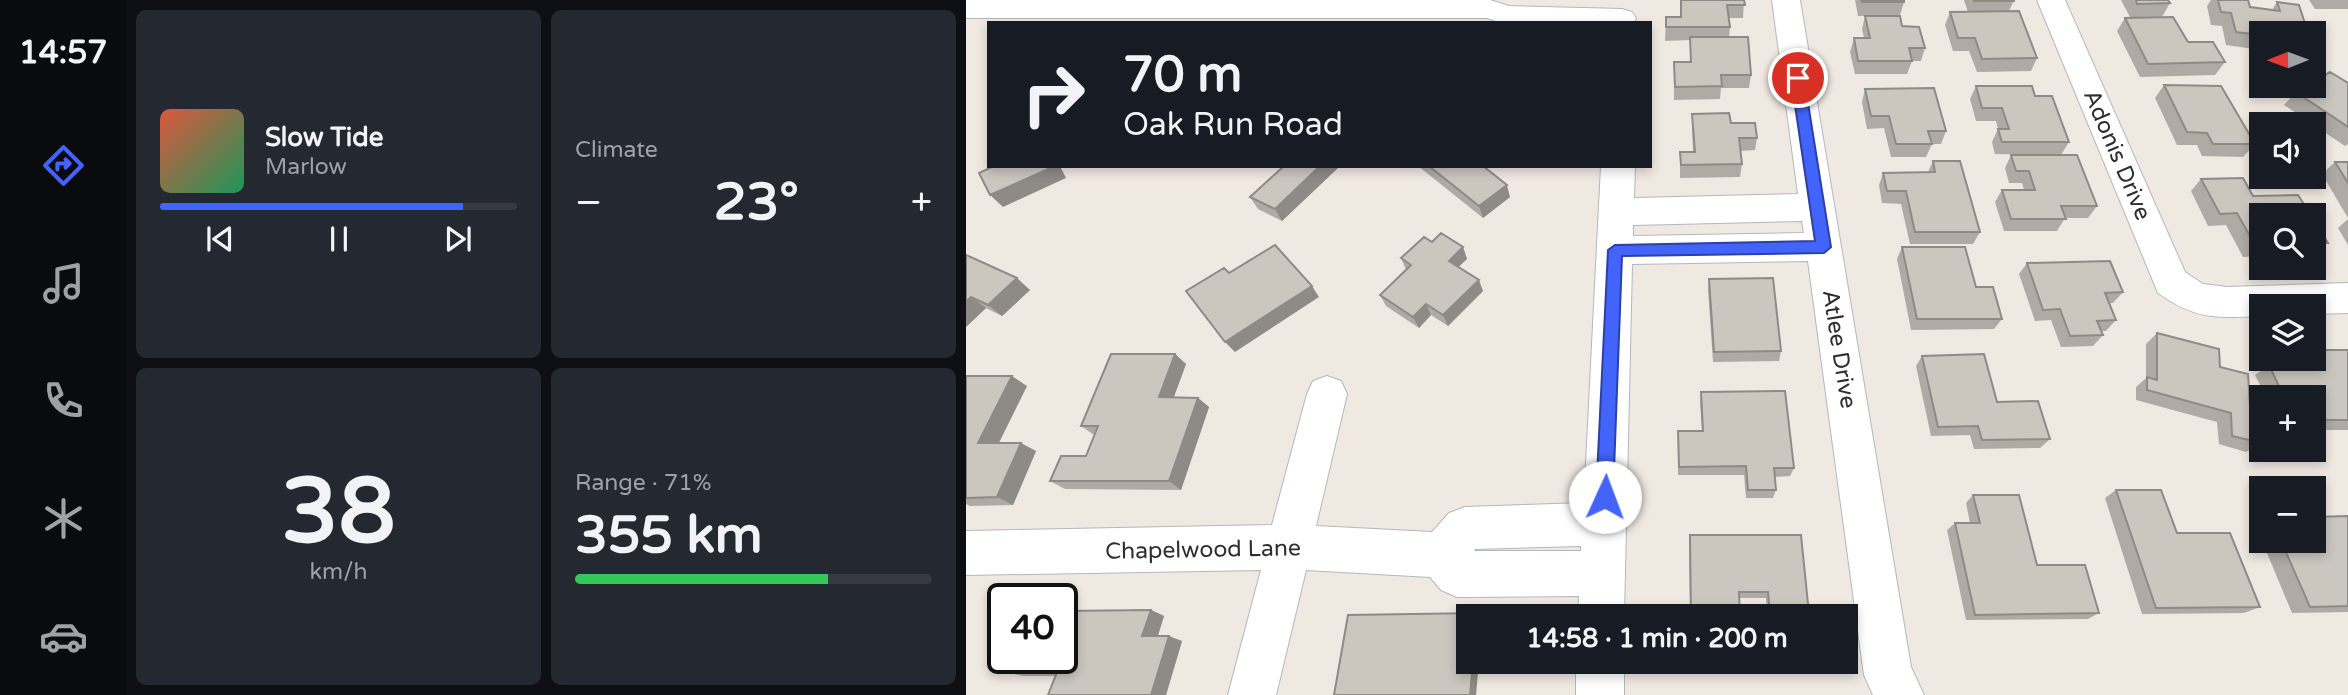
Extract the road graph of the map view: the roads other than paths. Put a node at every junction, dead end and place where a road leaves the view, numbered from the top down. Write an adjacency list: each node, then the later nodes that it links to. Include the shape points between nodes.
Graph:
1 (1786, 0): 9 (street, Atlee Drive)
2 (2051, 0): 13 (street, Adonis Drive, via 2171,282 2195,299 2227,302)
3 (1499, 4): 5 (street, via 1506,15); 6 (street)
4 (966, 9): 7 (street)
5 (1622, 14)
6 (1410, 15): 7 (street)
7 (1051, 16)
8 (1618, 168): 10 (street)
9 (1818, 208): 10 (street); 11 (street, Atlee Drive)
10 (1616, 212): 12 (street)
11 (1824, 247): 12 (street); 23 (street, Atlee Drive, via 1888,675)
12 (1615, 250): 15 (street)
13 (2348, 298)
14 (1327, 394): 16 (street)
15 (1603, 524): 18 (street, via 1465,528); 19 (street)
16 (1287, 547): 17 (street, Chapelwood Lane); 18 (street, Chapelwood Lane); 21 (street)
17 (966, 553)
18 (1441, 555): 19 (street, via 1457,574)
19 (1602, 594)
20 (1600, 674): 22 (street)
21 (1252, 695)
22 (1600, 695)
23 (1900, 695)

